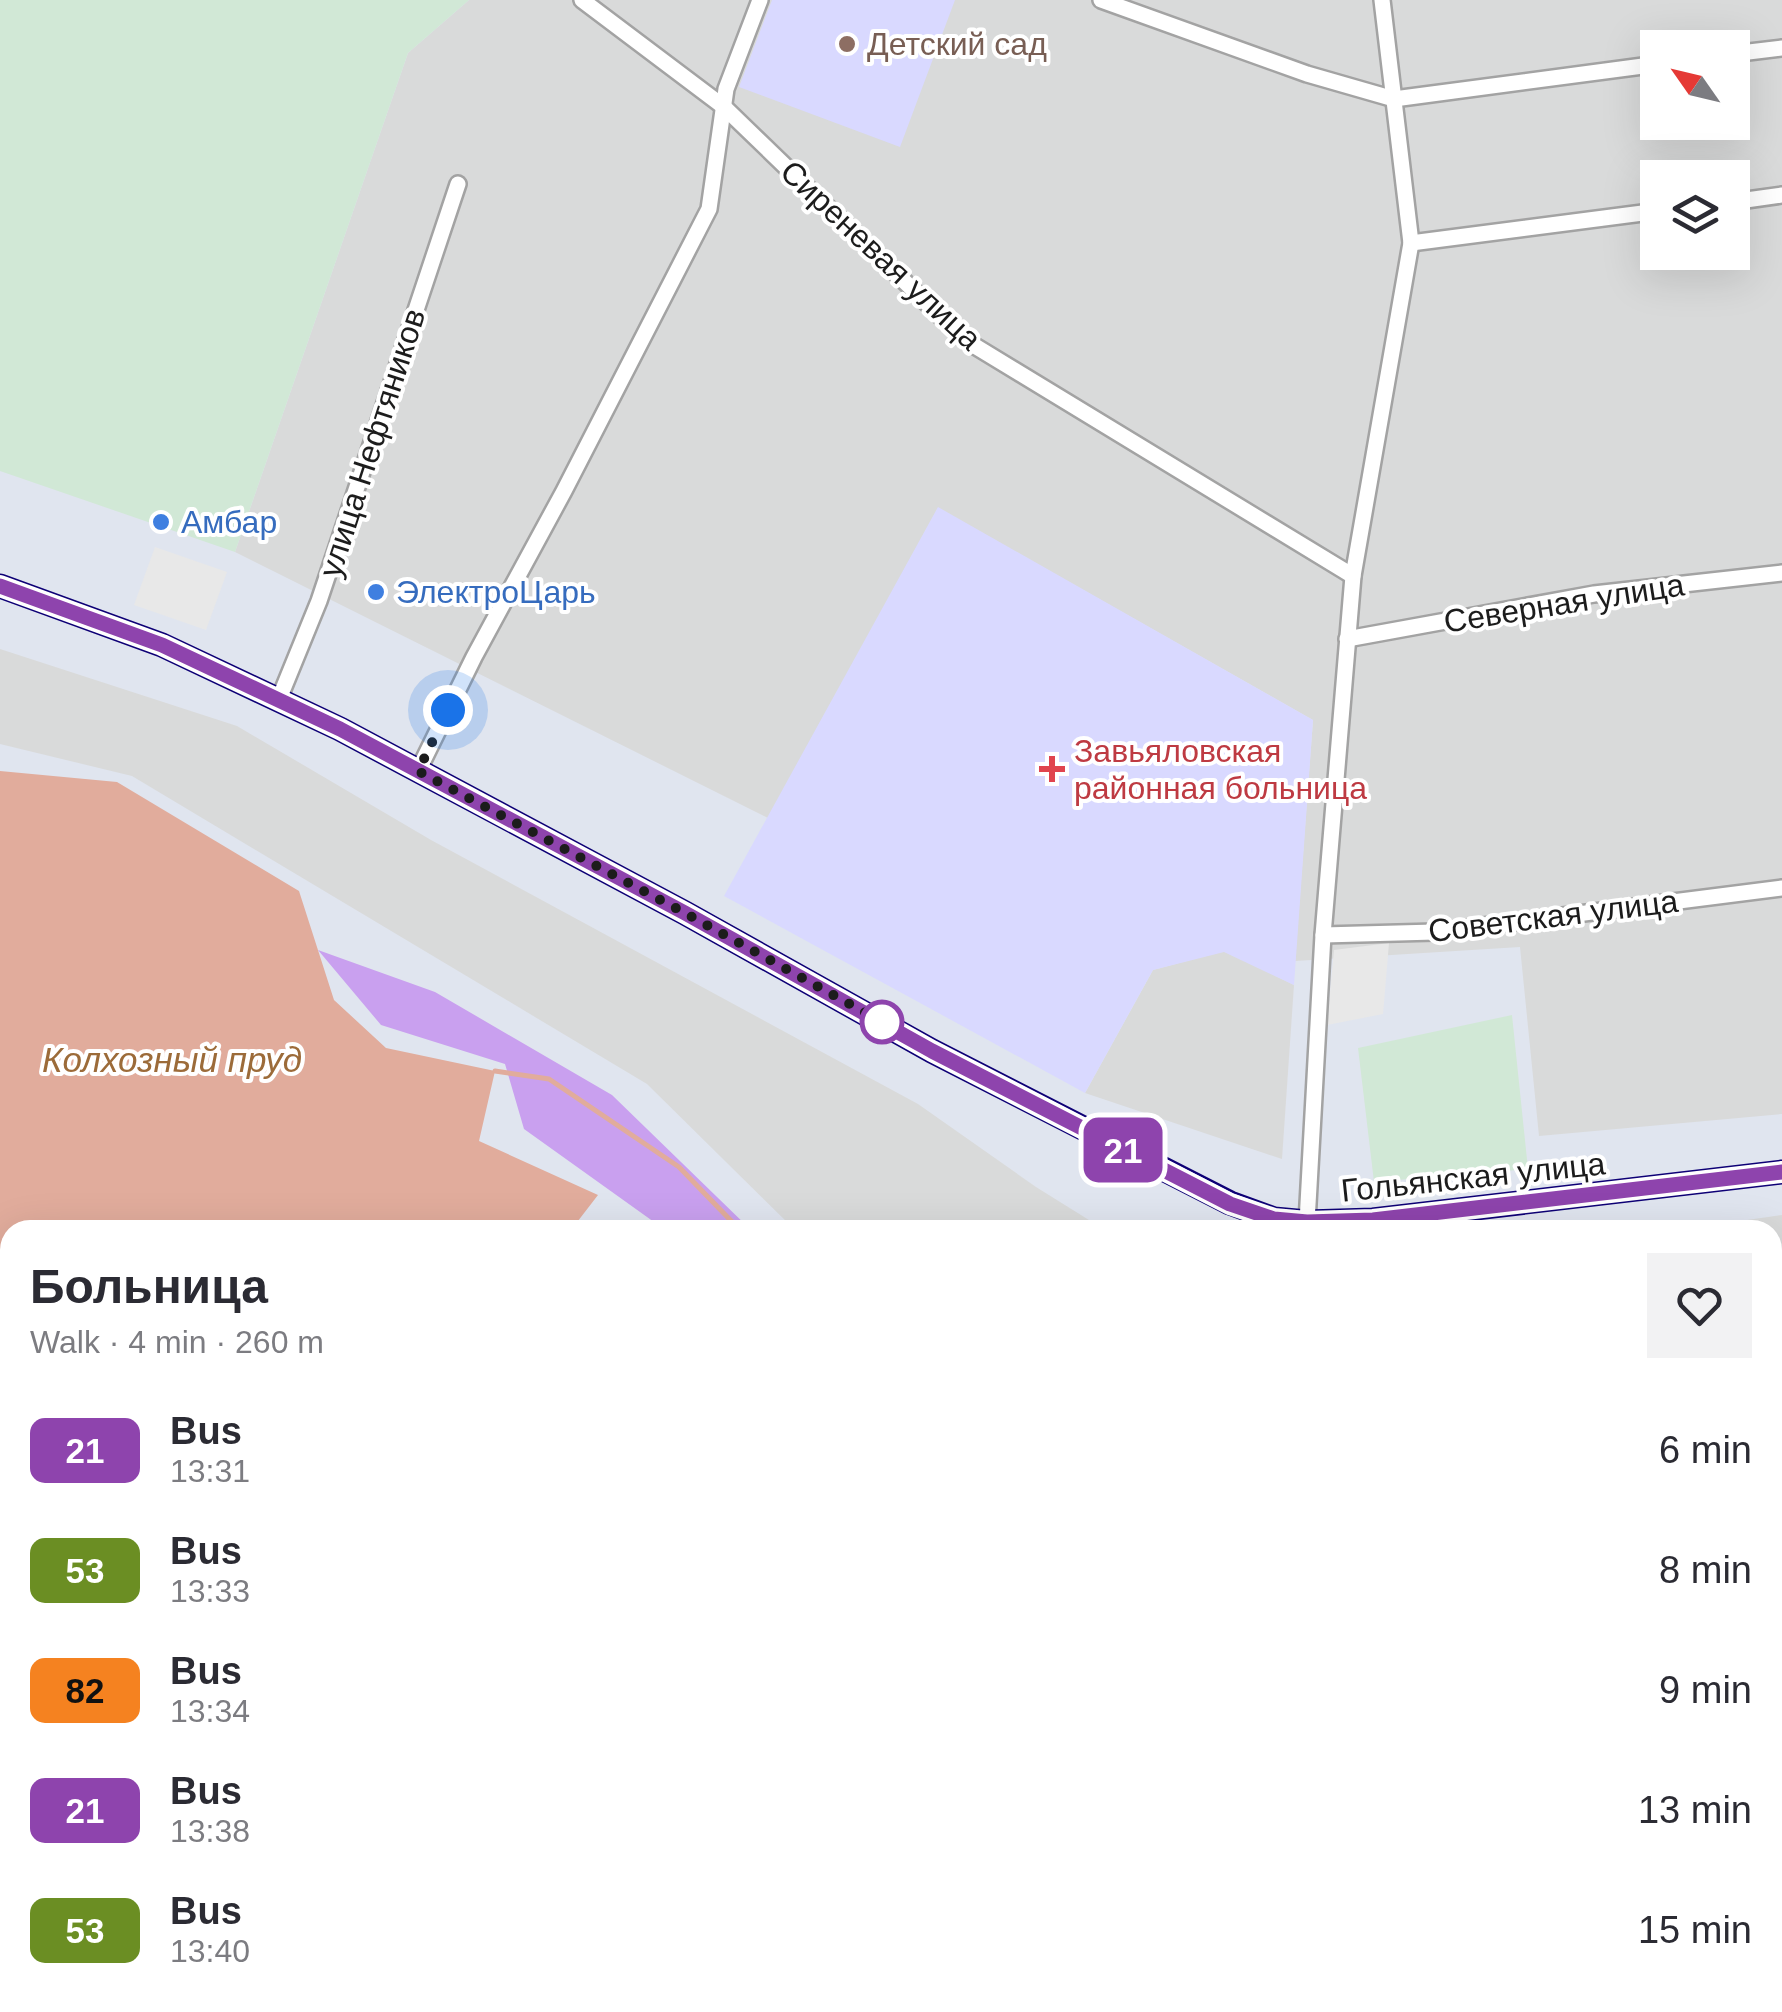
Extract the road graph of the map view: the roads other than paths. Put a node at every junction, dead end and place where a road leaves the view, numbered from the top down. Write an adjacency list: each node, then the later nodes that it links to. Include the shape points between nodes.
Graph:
1 (582, 0): 9 (street, Сиреневая улица)
2 (760, 0): 9 (street)
3 (1101, 0): 8 (street)
4 (1382, 0): 8 (street)
5 (1782, 48): 6 (street)
6 (1750, 52)
7 (1640, 66): 8 (street)
8 (1394, 98): 14 (street)
9 (724, 107): 16 (street, Сиреневая улица, via 965,340); 20 (street, via 709,210)
10 (458, 184): 19 (street, улица Нефтяников, via 319,601)
11 (1782, 195): 12 (street)
12 (1750, 199)
13 (1640, 213): 14 (street)
14 (1410, 244): 16 (street)
15 (1782, 573): 18 (street, Северная улица, via 1594,594)
16 (1353, 576): 18 (street)
17 (0, 586): 19 (main road, Гольянская улица, via 162,645)
18 (1348, 639): 22 (street)
19 (279, 698): 20 (main road, Гольянская улица)
20 (418, 771): 24 (main road, Гольянская улица, via 1180,1180)
21 (1782, 888): 22 (street, Советская улица, via 1435,932)
22 (1324, 935): 25 (street)
23 (1782, 1172): 26 (main road, Гольянская улица)
24 (1285, 1220)
25 (1307, 1220)
26 (1373, 1220)

